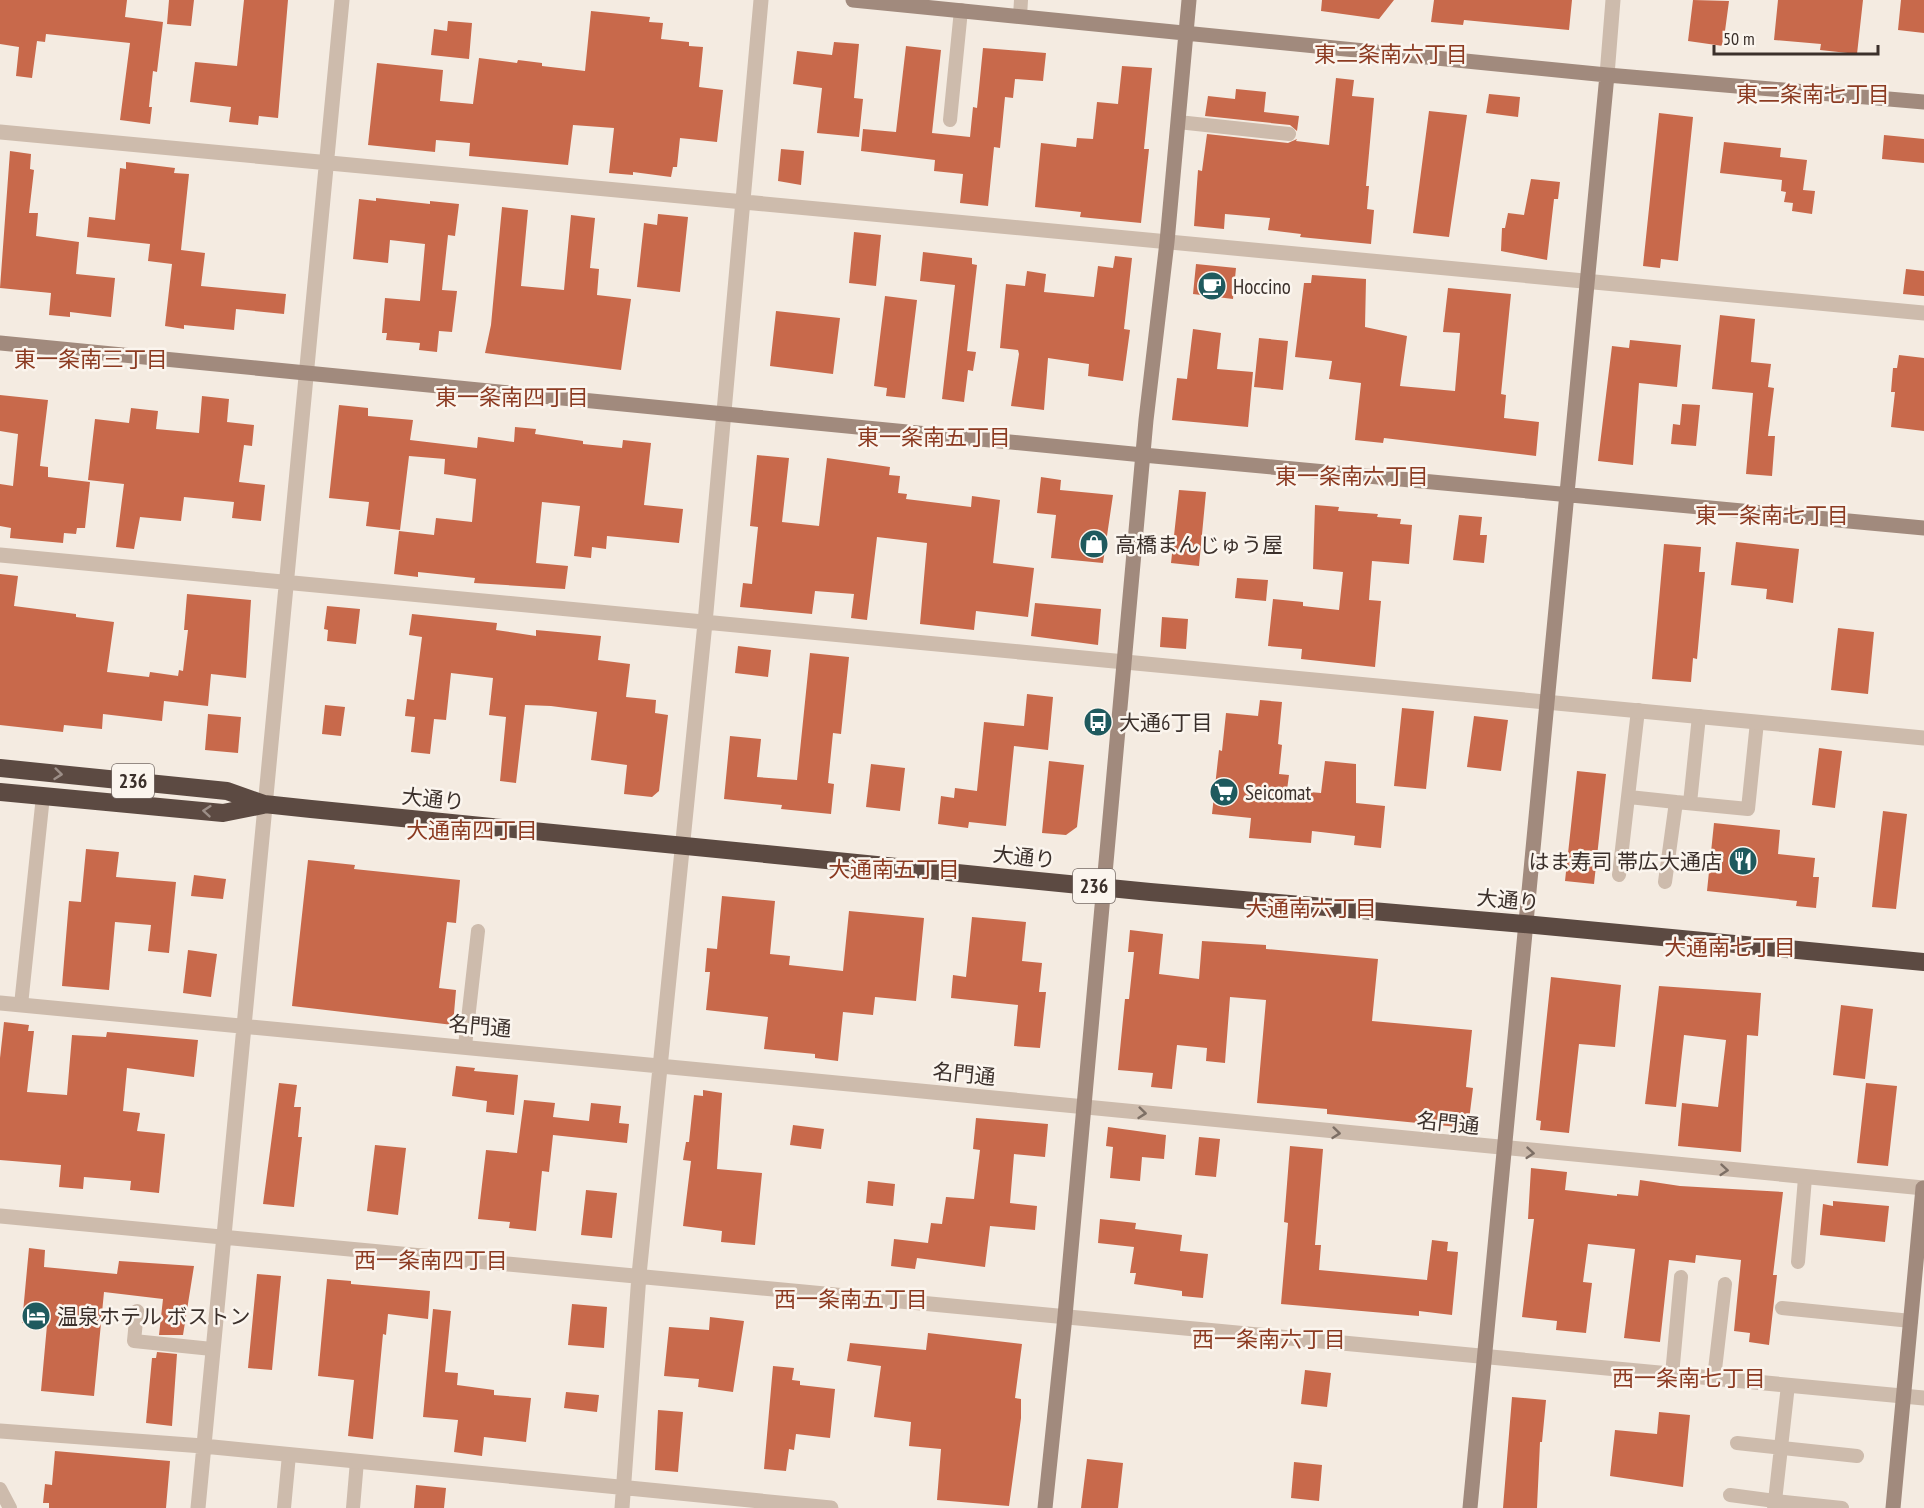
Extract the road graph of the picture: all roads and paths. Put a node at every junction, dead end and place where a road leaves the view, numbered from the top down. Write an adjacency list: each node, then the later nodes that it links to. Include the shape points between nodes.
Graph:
1 (342, 0): 16 (street)
2 (761, 0): 17 (street)
3 (853, 0): 7 (street)
4 (1021, 0): 8 (lane)
5 (1189, 0): 9 (street)
6 (1613, 0): 10 (street)
7 (961, 10): 8 (street); 12 (lane)
8 (1020, 16): 9 (street)
9 (1186, 32): 10 (street); 13 (street)
10 (1606, 75): 11 (street); 19 (street)
11 (1924, 102)
12 (950, 120)
13 (1178, 122): 15 (lane); 18 (street)
14 (0, 132): 16 (street)
15 (1289, 134)
16 (326, 162): 17 (street); 22 (street)
17 (744, 202): 18 (street); 23 (street)
18 (1167, 242): 19 (street); 24 (street)
19 (1588, 281): 20 (street); 25 (street)
20 (1924, 313)
21 (0, 343): 22 (street)
22 (305, 372): 23 (street); 28 (street)
23 (724, 413): 24 (street); 29 (street)
24 (1143, 455): 25 (street); 30 (street)
25 (1567, 495): 26 (street); 31 (street)
26 (1924, 528)
27 (0, 555): 28 (street)
28 (286, 581): 29 (street); 41 (street)
29 (705, 623): 30 (street); 42 (street)
30 (1124, 661): 31 (street); 45 (street)
31 (1546, 701): 32 (street); 46 (street)
32 (1638, 710): 33 (street); 39 (lane)
33 (1699, 716): 34 (street); 40 (lane)
34 (1757, 722): 35 (street); 40 (lane, via 1748,809)
35 (1924, 738)
36 (0, 768): 41 (highway, 大通り / 236, one-way to 41, via 227,791)
37 (0, 792): 38 (highway, 大通り / 236)
38 (43, 796): 41 (highway, 大通り / 236, one-way to 38, via 223,813); 50 (lane)
39 (1629, 796): 40 (lane); 43 (lane)
40 (1683, 802): 44 (lane)
41 (264, 804): 42 (highway, 大通り / 236); 51 (street)
42 (682, 846): 45 (highway, 大通り / 236); 53 (street)
43 (1620, 875)
44 (1665, 882)
45 (1102, 887): 46 (highway, 大通り / 236); 54 (street)
46 (1524, 924): 48 (highway, 大通り / 236); 55 (street)
47 (478, 931): 52 (lane)
48 (1924, 963)
49 (0, 1003): 50 (street, 名門通)
50 (21, 1005): 51 (street, 名門通)
51 (244, 1026): 52 (street, 名門通); 59 (street)
52 (465, 1046): 53 (street, 名門通)
53 (662, 1064): 54 (street, 名門通); 61 (street)
54 (1084, 1107): 55 (street, 名門通, one-way to 55); 66 (street)
55 (1503, 1150): 56 (street, 名門通, one-way to 56); 69 (street)
56 (1805, 1178): 57 (street, 名門通); 60 (lane)
57 (1924, 1186): 67 (street)
58 (0, 1216): 59 (street)
59 (223, 1239): 61 (street); 68 (street)
60 (1797, 1262)
61 (639, 1275): 66 (street); 82 (street)
62 (1682, 1277): 70 (lane)
63 (1725, 1284): 71 (lane)
64 (1782, 1308): 67 (lane)
65 (137, 1311): 68 (lane, via 134,1341)
66 (1065, 1316): 69 (street); 92 (street)
67 (1911, 1321): 73 (street)
68 (212, 1349): 77 (street)
69 (1483, 1358): 70 (street); 93 (street)
70 (1672, 1375): 71 (street)
71 (1714, 1378): 72 (street)
72 (1788, 1385): 73 (street); 78 (lane)
73 (1903, 1395): 74 (street); 95 (street)
74 (1924, 1398)
75 (0, 1431): 77 (street)
76 (1737, 1443): 78 (lane)
77 (203, 1446): 79 (street); 87 (street)
78 (1781, 1447): 80 (lane); 85 (lane)
79 (290, 1455): 81 (street); 88 (lane)
80 (1857, 1456)
81 (357, 1461): 82 (street); 89 (lane)
82 (624, 1487): 90 (street); 91 (street)
83 (0, 1489): 86 (lane)
84 (1730, 1495): 85 (lane)
85 (1775, 1504): 94 (lane)
86 (10, 1508)
87 (198, 1508)
88 (284, 1508)
89 (353, 1508)
90 (622, 1508)
91 (831, 1508)
92 (1045, 1508)
93 (1470, 1508)
94 (1842, 1508)
95 (1893, 1508)

